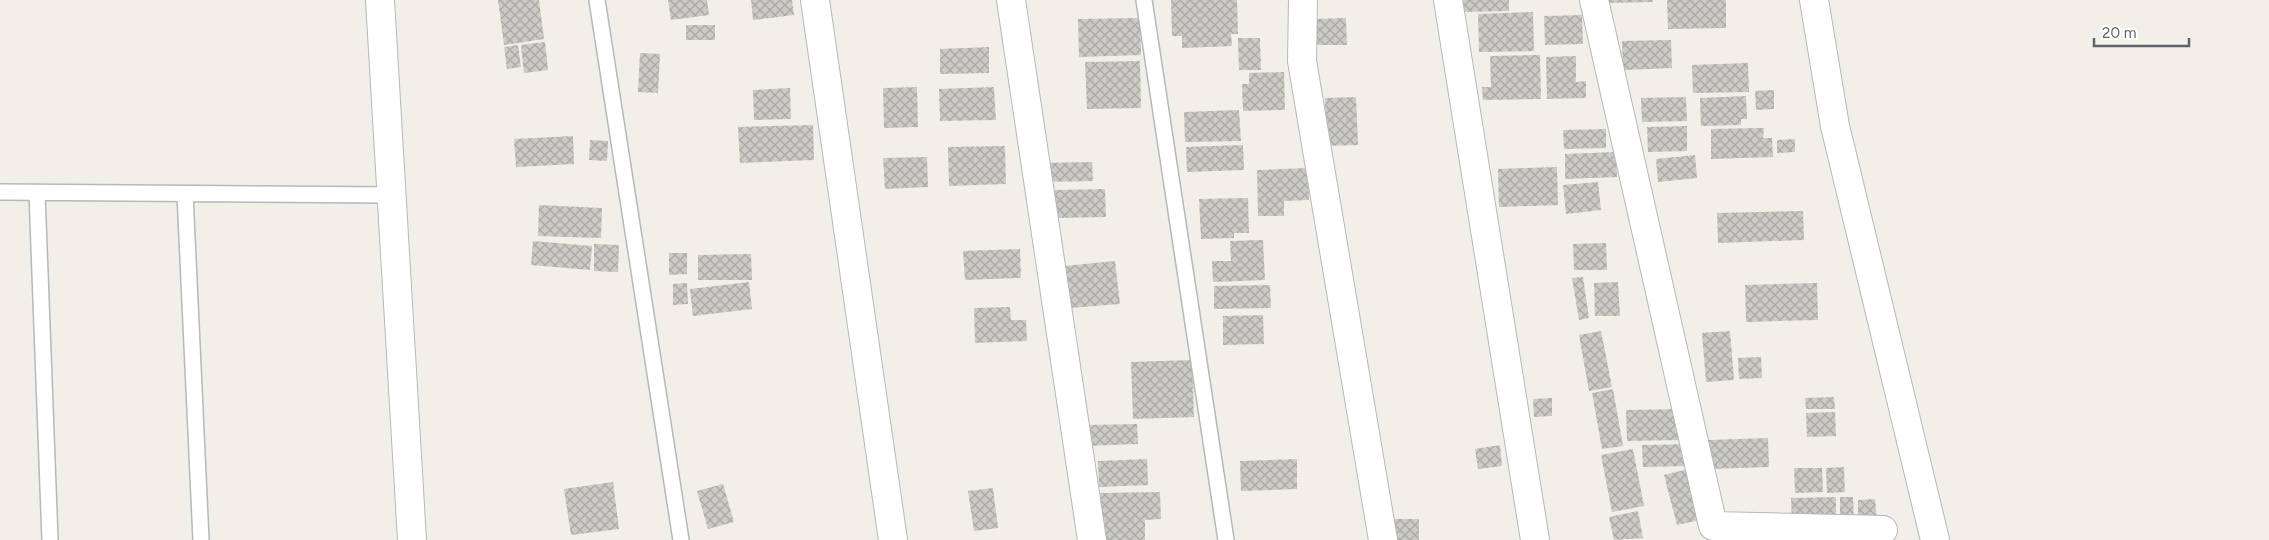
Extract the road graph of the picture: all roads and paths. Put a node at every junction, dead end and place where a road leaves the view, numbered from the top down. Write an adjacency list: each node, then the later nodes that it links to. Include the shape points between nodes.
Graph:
1 (380, 0): 13 (street)
2 (597, 0): 19 (lane)
3 (815, 0): 20 (street)
4 (1011, 0): 21 (street)
5 (1144, 0): 22 (lane)
6 (1303, 0): 23 (street, via 1302,61)
7 (1448, 0): 24 (street)
8 (1594, 0): 15 (street)
9 (1814, 0): 25 (street, via 1835,126)
10 (0, 192): 11 (lane)
11 (37, 193): 12 (lane); 16 (lane)
12 (185, 194): 13 (lane); 17 (lane)
13 (392, 195): 18 (street)
14 (1883, 530): 15 (street)
15 (1707, 533)
16 (50, 540)
17 (201, 540)
18 (412, 540)
19 (681, 540)
20 (893, 540)
21 (1092, 540)
22 (1226, 540)
23 (1383, 540)
24 (1535, 540)
25 (1934, 540)

